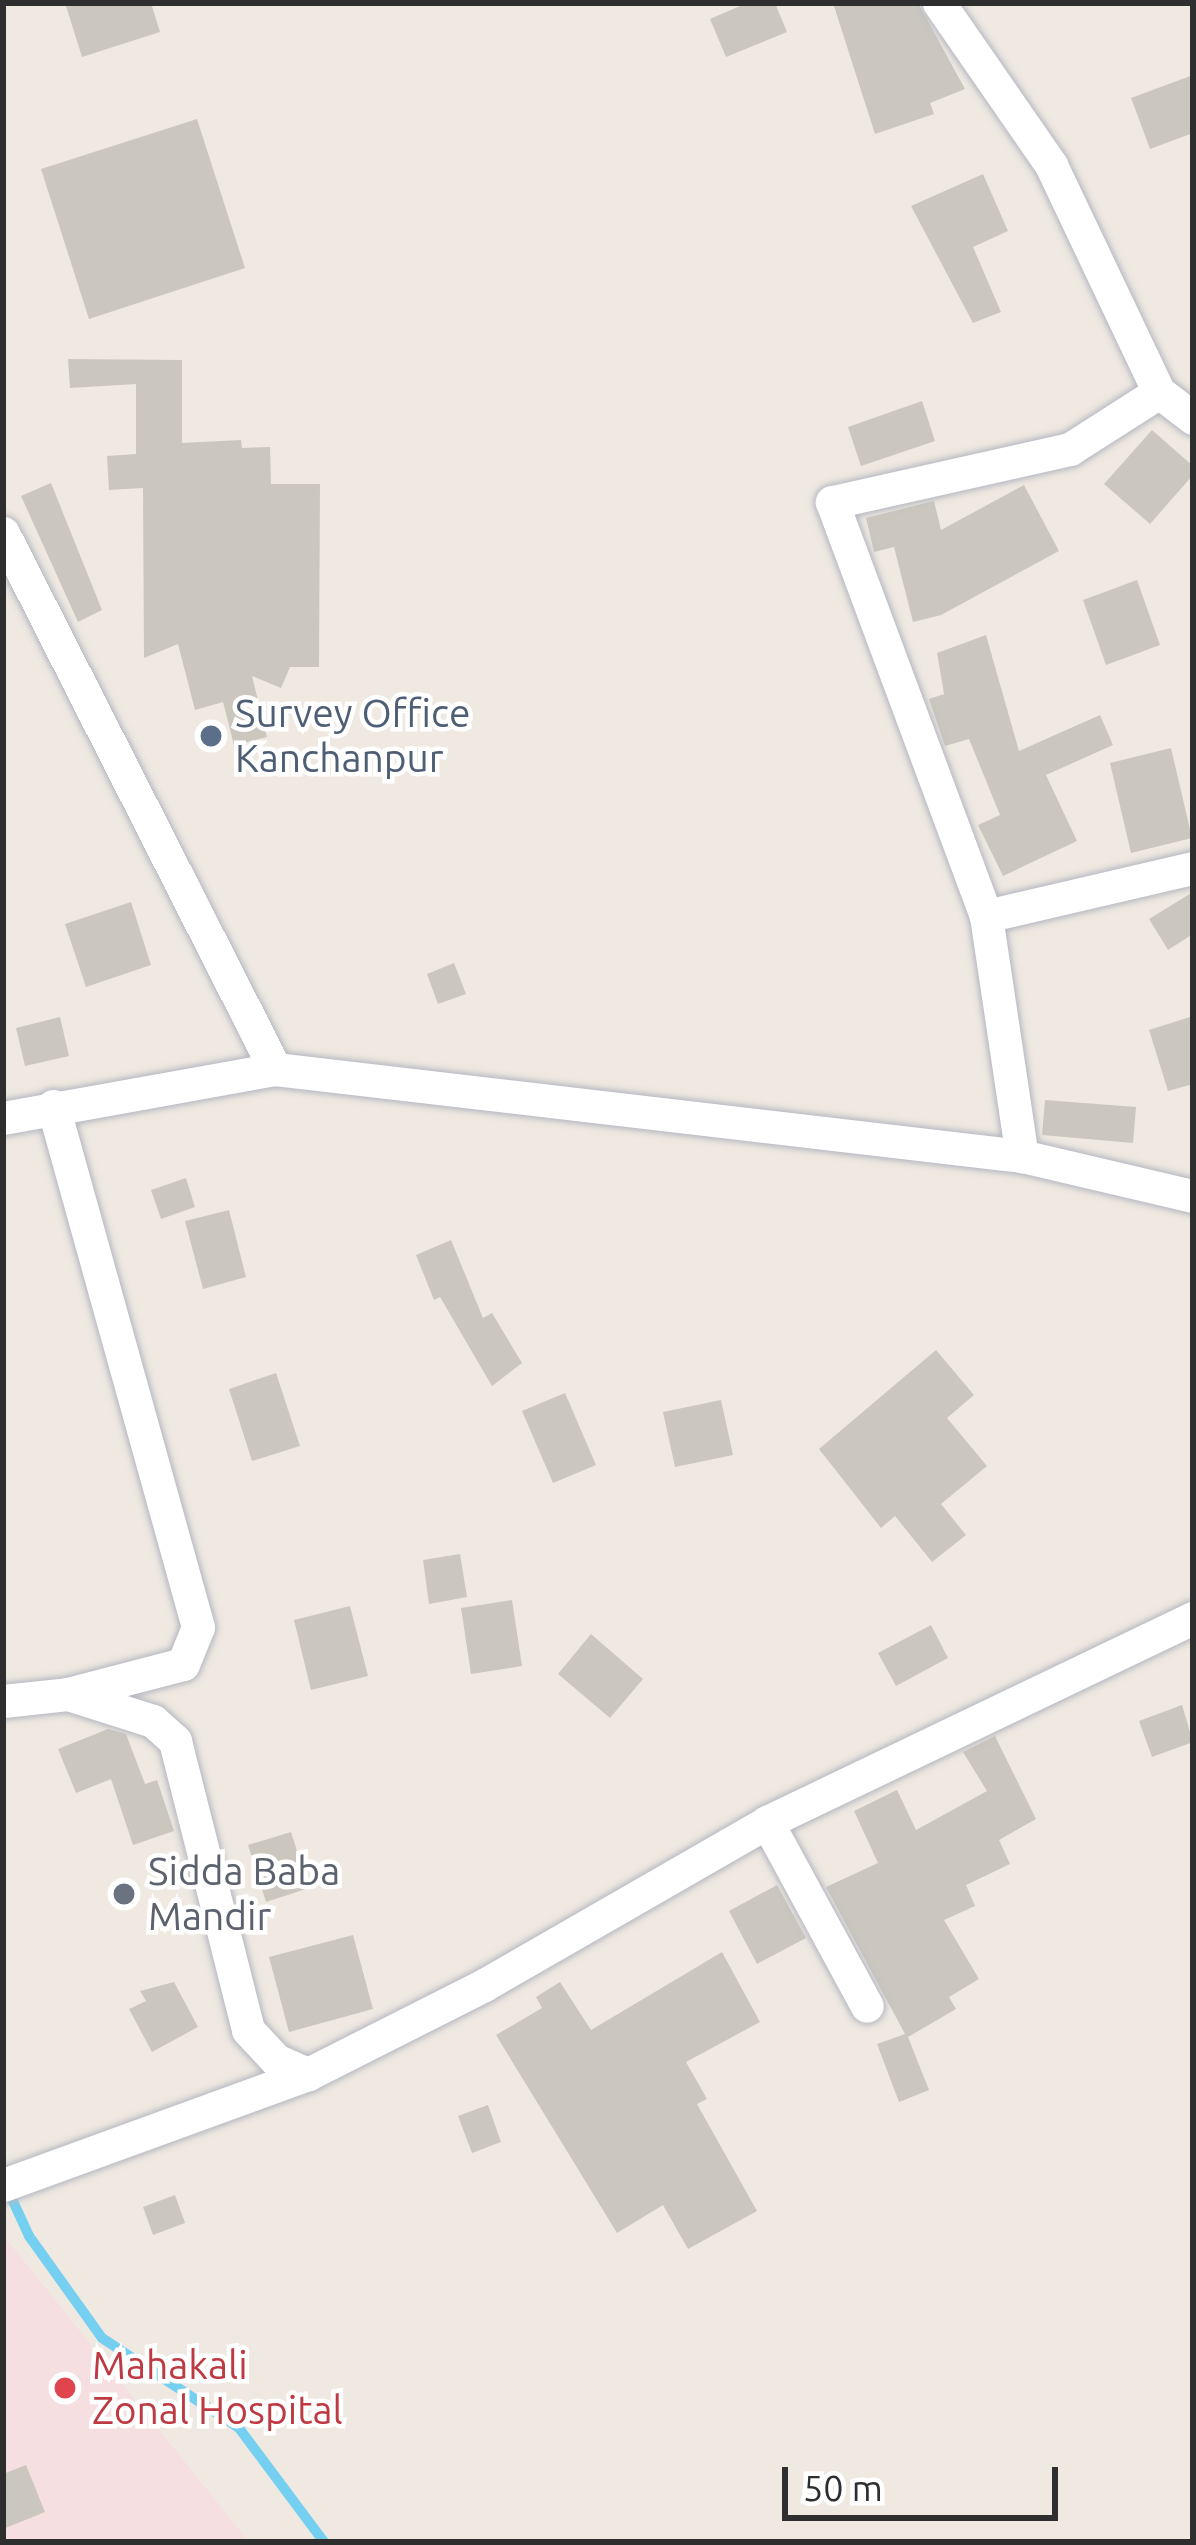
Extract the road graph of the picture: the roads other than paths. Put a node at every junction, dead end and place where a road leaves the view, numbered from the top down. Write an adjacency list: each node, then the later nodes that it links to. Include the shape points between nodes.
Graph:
1 (939, 3): 2 (street, via 1051,165)
2 (1160, 392): 3 (street); 6 (street, via 1070,448 832,502)
3 (1193, 418)
4 (3, 533): 7 (street)
5 (1193, 868): 6 (street)
6 (986, 916): 10 (street)
7 (275, 1069): 8 (street); 10 (street)
8 (53, 1106): 9 (street); 13 (street, via 198,1627 183,1664)
9 (3, 1118)
10 (1022, 1156): 11 (street)
11 (1193, 1196)
12 (1193, 1618): 15 (street)
13 (68, 1694): 14 (street); 17 (street, via 153,1721 175,1741 248,2030 276,2060)
14 (3, 1701)
15 (766, 1822): 16 (street); 17 (street, via 484,1985)
16 (867, 2006)
17 (308, 2074): 18 (street)
18 (14, 2181)

